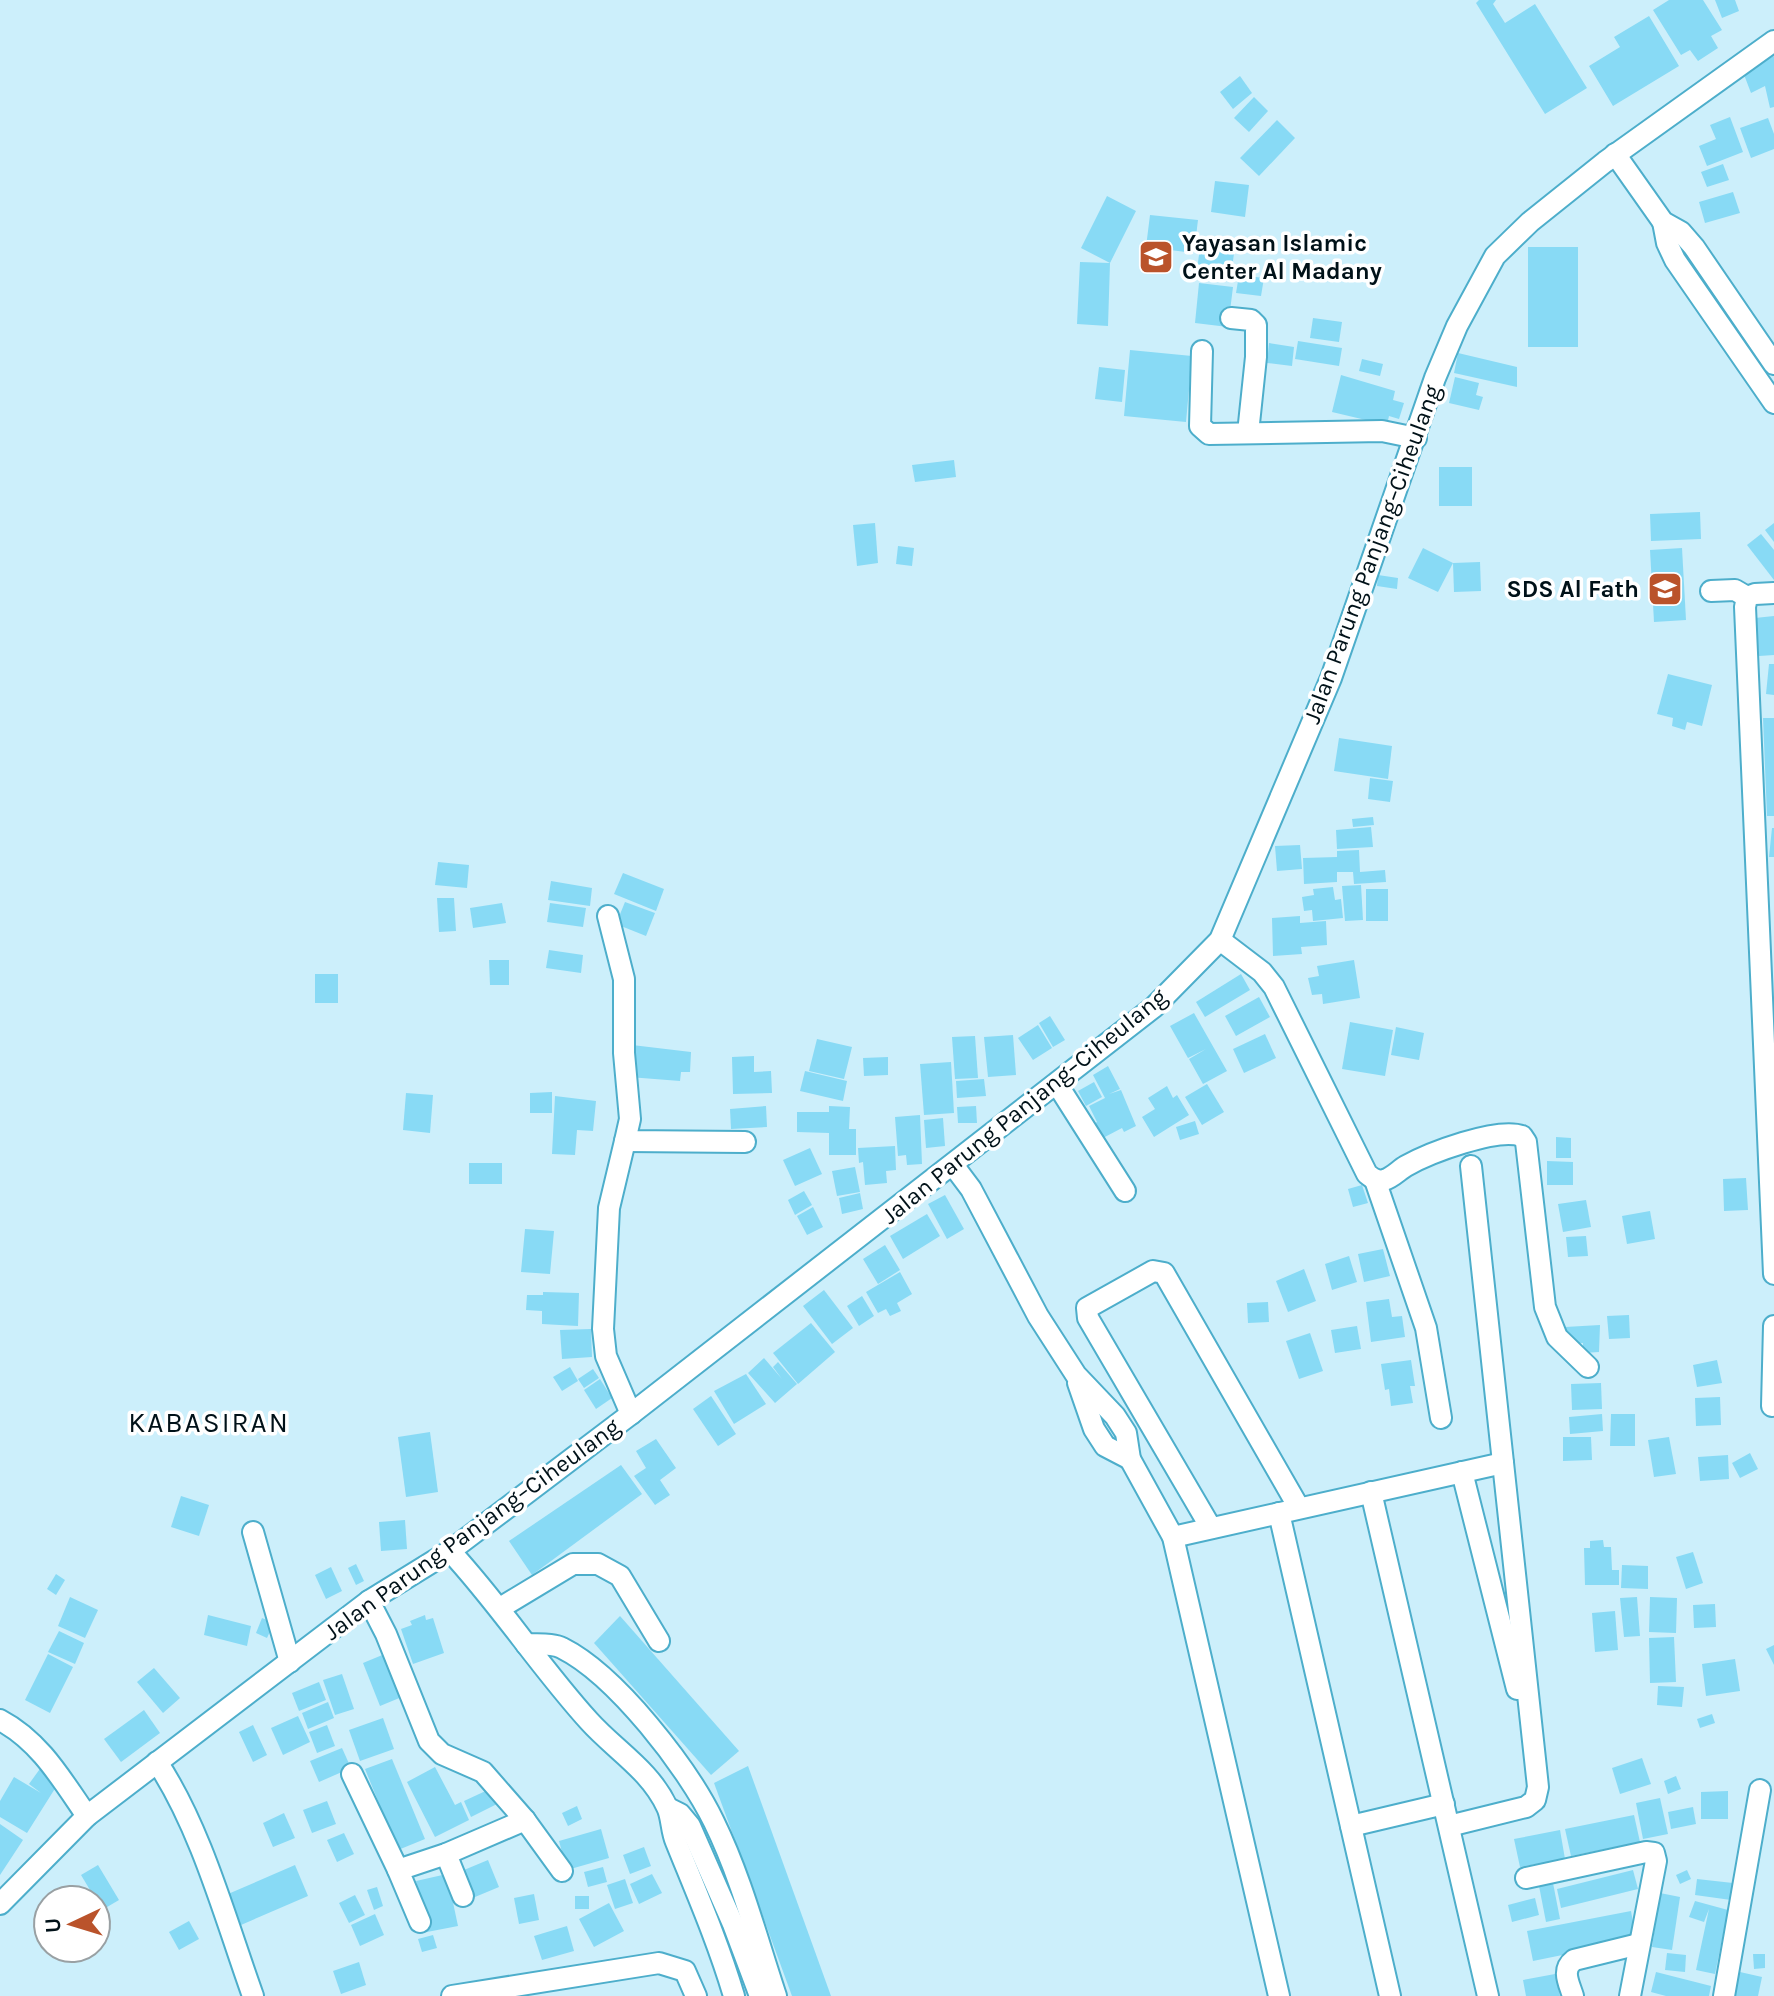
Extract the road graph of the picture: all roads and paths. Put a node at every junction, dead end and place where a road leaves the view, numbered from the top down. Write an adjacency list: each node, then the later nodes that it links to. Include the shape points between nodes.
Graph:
1 (1774, 41): 2 (street, Jalan Parung Panjang–Ciheulang)
2 (1615, 154): 3 (street); 9 (street, Jalan Parung Panjang–Ciheulang, via 1495,256 1457,326)
3 (1663, 222): 6 (street, via 1694,247); 7 (street, via 1675,260)
4 (1231, 318): 8 (street, via 1256,325)
5 (1202, 351): 8 (street, via 1200,426 1209,434)
6 (1774, 364)
7 (1774, 403)
8 (1248, 433): 9 (street, via 1382,431)
9 (1416, 438): 15 (street, Jalan Parung Panjang–Ciheulang, via 1331,678)
10 (1711, 591): 12 (street, via 1735,590)
11 (1774, 593): 12 (street)
12 (1747, 597): 14 (street)
13 (608, 916): 17 (street, via 624,979 630,1107)
14 (1766, 920): 23 (street)
15 (1220, 940): 16 (street, Jalan Parung Panjang–Ciheulang, via 1154,1007); 21 (street, via 1274,987 1367,1174)
16 (1057, 1084): 19 (street, Jalan Parung Panjang–Ciheulang); 22 (street)
17 (625, 1141): 18 (street); 28 (street, via 609,1208 603,1329 606,1356)
18 (745, 1142)
19 (953, 1165): 28 (street, Jalan Parung Panjang–Ciheulang); 36 (street, via 1076,1375 1126,1433 1130,1459)
20 (1471, 1166): 30 (street)
21 (1375, 1180): 26 (street, via 1386,1180 1407,1165 1465,1142 1501,1133 1522,1136 1545,1307 1557,1337); 29 (street, via 1426,1328)
22 (1125, 1191)
23 (1773, 1203): 24 (street)
24 (1774, 1274)
25 (1774, 1326): 27 (street)
26 (1588, 1367)
27 (1772, 1406)
28 (631, 1414): 37 (street, Jalan Parung Panjang–Ciheulang)
29 (1441, 1418)
30 (1503, 1463): 31 (street); 44 (street)
31 (1462, 1472): 32 (street); 44 (street)
32 (1371, 1492): 33 (street); 48 (street)
33 (1289, 1511): 34 (street); 34 (street, via 1164,1273 1153,1271 1087,1308 1088,1318); 52 (street)
34 (1211, 1528): 36 (street)
35 (253, 1532): 42 (street)
36 (1173, 1537): 68 (street)
37 (450, 1551): 38 (street, Jalan Parung Panjang–Ciheulang); 39 (street)
38 (369, 1601): 42 (street, Jalan Parung Panjang–Ciheulang); 51 (street, via 429,1741 442,1754 483,1772)
39 (500, 1608): 40 (street, via 573,1564 598,1564 620,1576); 41 (street)
40 (659, 1641)
41 (526, 1644): 49 (street, via 590,1723 643,1771); 67 (street, via 560,1646 593,1669 661,1740 714,1821)
42 (290, 1662): 45 (street, Jalan Parung Panjang–Ciheulang)
43 (0, 1720): 50 (street, via 48,1758)
44 (1534, 1757): 53 (street, via 1535,1800 1526,1807)
45 (157, 1762): 50 (street, Jalan Parung Panjang–Ciheulang); 62 (street, via 174,1788)
46 (352, 1774): 55 (street)
47 (1760, 1790): 73 (street)
48 (1444, 1804): 52 (street); 53 (street)
49 (668, 1808): 65 (street, via 674,1838 718,1942); 66 (street, via 690,1826)
50 (87, 1816): 59 (street, Jalan Parung Panjang–Ciheulang)
51 (525, 1820): 54 (street); 56 (street)
52 (1351, 1826): 69 (street)
53 (1449, 1826): 70 (street)
54 (446, 1854): 55 (street); 58 (street)
55 (398, 1870): 60 (street)
56 (562, 1871)
57 (1526, 1878): 61 (street, via 1654,1853)
58 (463, 1896)
59 (0, 1904)
60 (420, 1922)
61 (1639, 1944): 71 (street, via 1574,1960 1566,1971); 72 (street)
62 (253, 1996)
63 (452, 1996): 64 (street, via 659,1963 685,1971)
64 (696, 1996)
65 (734, 1996)
66 (760, 1996)
67 (776, 1996)
68 (1279, 1996)
69 (1390, 1996)
70 (1488, 1996)
71 (1573, 1996)
72 (1630, 1996)
73 (1724, 1996)

